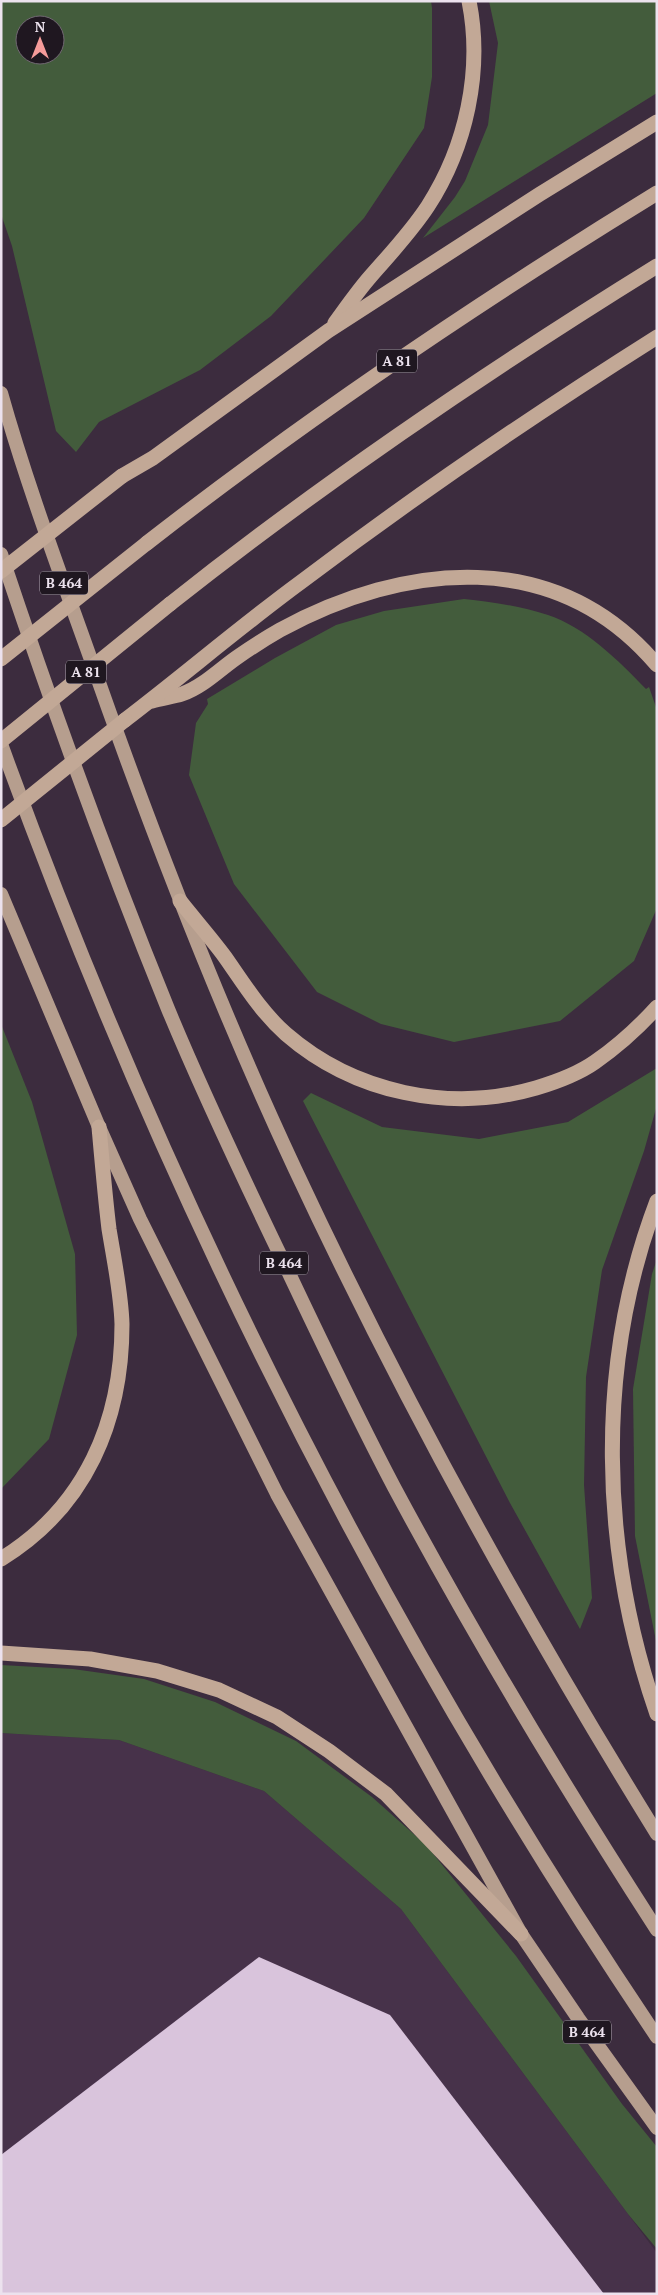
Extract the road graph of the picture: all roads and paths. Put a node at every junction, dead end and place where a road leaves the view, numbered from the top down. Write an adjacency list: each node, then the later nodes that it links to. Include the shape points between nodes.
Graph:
1 (469, 1): 5 (highway, via 474,73 469,106 450,166 427,207 401,243)
2 (657, 122): 5 (highway)
3 (657, 193): 10 (highway, A 81, bridge, via 341,399 147,543)
4 (657, 266): 13 (highway, A 81, bridge, via 363,460 170,604)
5 (328, 331): 9 (highway, bridge, via 153,458 122,476)
6 (657, 337): 12 (highway, via 526,421 376,526 239,628)
7 (1, 393): 16 (highway, B 464, via 17,449 130,772)
8 (1, 554): 24 (highway, B 464, via 80,779 168,1010 280,1256 394,1488 496,1667)
9 (1, 570)
10 (1, 659)
11 (657, 665): 12 (highway, via 605,618 564,596 494,578 431,578 397,584 319,611 280,630 183,693)
12 (149, 702): 14 (highway, bridge)
13 (1, 742): 26 (highway, via 42,858 122,1052 272,1378 441,1690 571,1906)
14 (1, 820)
15 (1, 894): 18 (highway, B 464)
16 (180, 901): 17 (highway, via 224,956 255,1002 284,1032 310,1053 348,1075 387,1089 425,1097 472,1100 514,1094 547,1084 594,1063 637,1030); 23 (highway, B 464, via 295,1169 412,1406 540,1641)
17 (657, 1007)
18 (99, 1127): 20 (highway, via 122,1323 118,1381 110,1417 97,1453 77,1488 54,1517 20,1548); 25 (highway, B 464, via 140,1219 277,1494)
19 (657, 1201): 22 (highway, via 632,1278 616,1375 612,1431 618,1542 626,1600 638,1656)
20 (1, 1559)
21 (1, 1654): 25 (highway, via 90,1659 157,1671 219,1690 277,1717 386,1794)
22 (657, 1714)
23 (657, 1834)
24 (657, 1930)
25 (521, 1934): 27 (highway, B 464)
26 (657, 2037)
27 (657, 2128)

